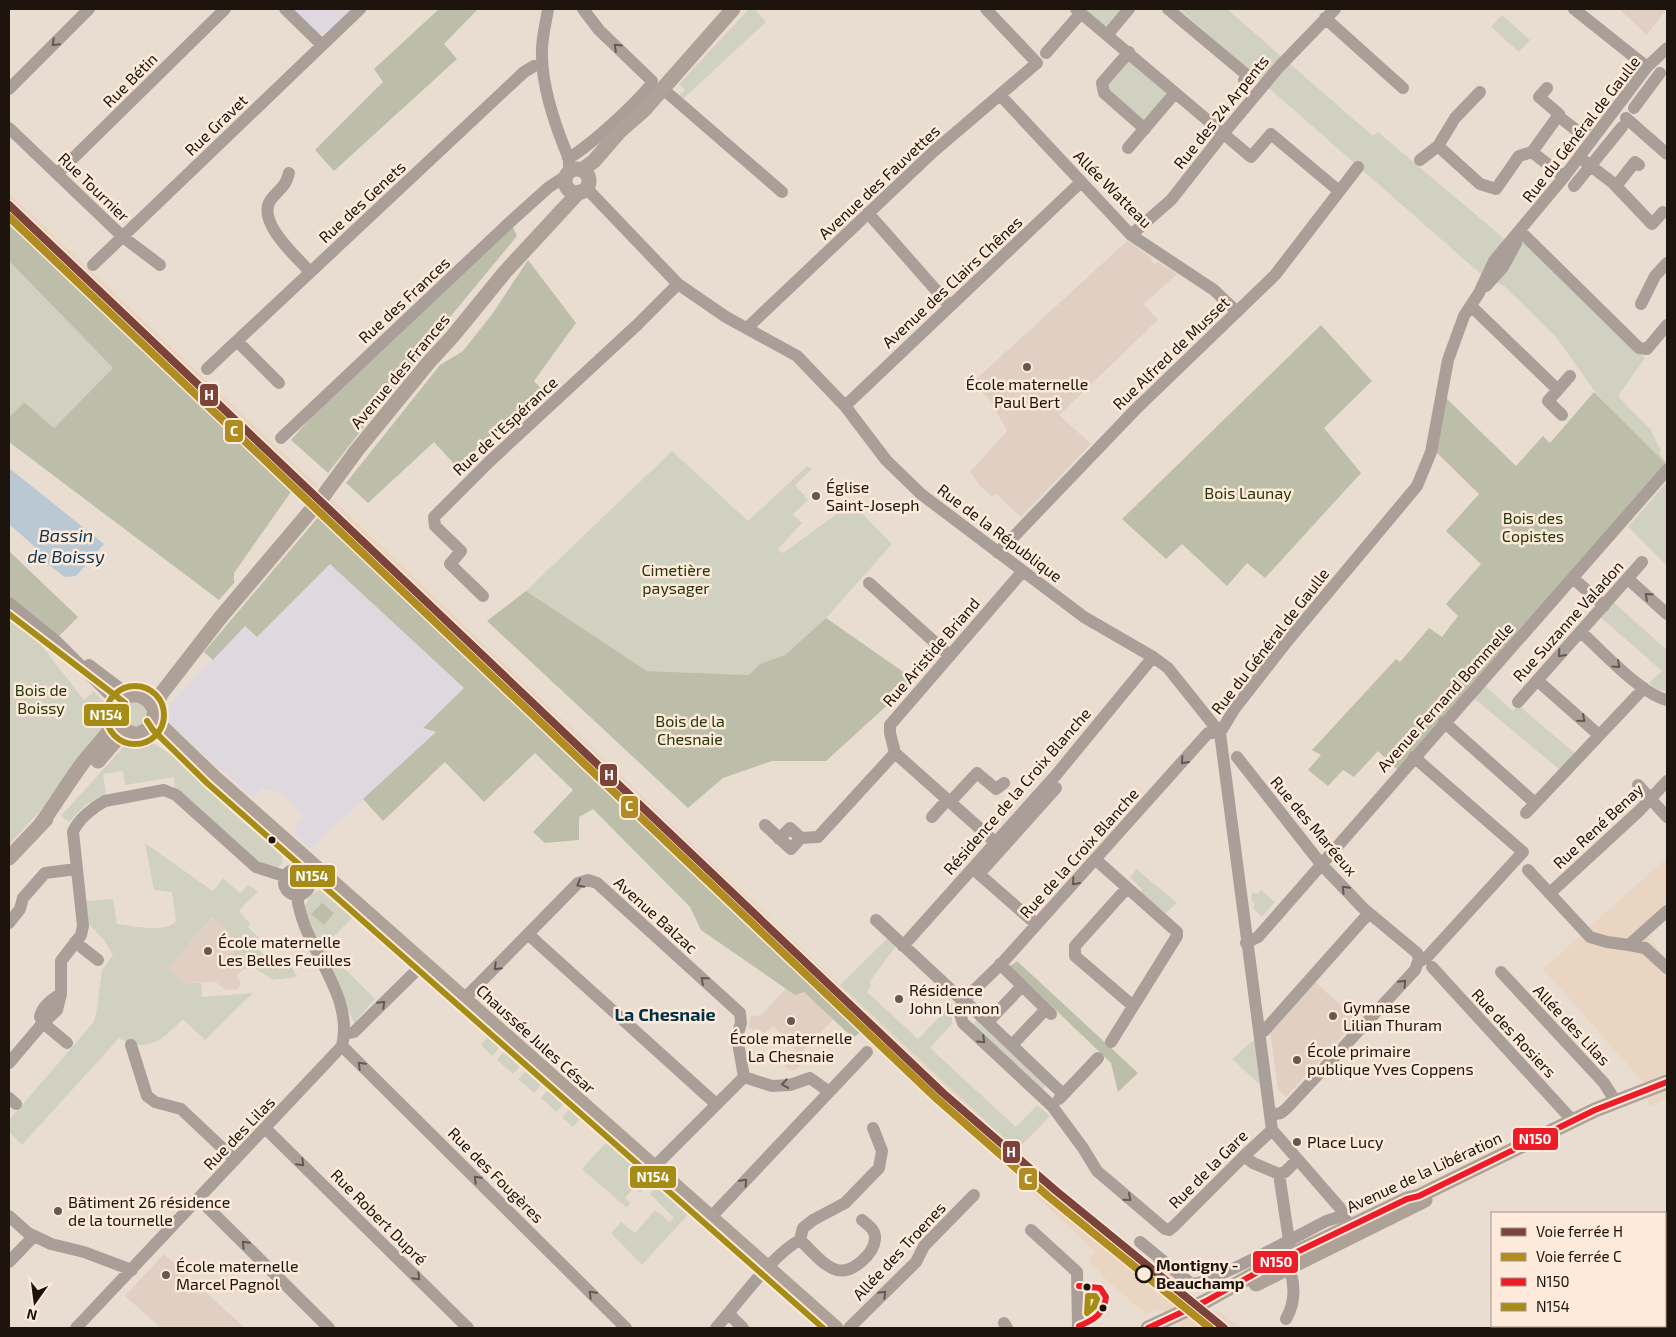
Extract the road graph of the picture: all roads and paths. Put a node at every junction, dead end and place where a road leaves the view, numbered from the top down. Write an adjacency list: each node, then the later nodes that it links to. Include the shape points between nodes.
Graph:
1 (89, 9): 24 (street, one-way to 24)
2 (225, 9): 46 (street, Rue Bétin)
3 (285, 9): 16 (street)
4 (360, 9): 16 (street, Rue Gravet)
5 (548, 9): 20 (street, Rue de la République)
6 (582, 9): 23 (street, one-way to 6)
7 (733, 9): 23 (main road, Avenue des Frances)
8 (986, 9): 19 (street)
9 (1129, 9): 15 (street)
10 (1168, 9): 22 (street, via 1248,76)
11 (1335, 9): 14 (street, Rue des 24 Arpents)
12 (1574, 9): 21 (street)
13 (1079, 11): 15 (street); 19 (street, Avenue des Fauvettes)
14 (1325, 18): 25 (street); 35 (street, Rue des 24 Arpents)
15 (1108, 34): 18 (street)
16 (322, 46): 58 (street, Rue Gravet)
17 (1667, 48): 21 (street, Rue du Général de Gaulle)
18 (1128, 52): 28 (street); 34 (street, via 1102,84 1104,93)
19 (1041, 58): 29 (street, Avenue des Fauvettes)
20 (542, 64): 47 (street, Rue de la République, via 553,115); 62 (street, Rue des Genets, via 524,72)
21 (1656, 71): 31 (street); 40 (street, Rue du Général de Gaulle)
22 (1244, 80)
23 (658, 85): 47 (street, Avenue des Frances, via 649,89 636,103); 47 (main road, Avenue des Frances, via 637,124); 53 (street)
24 (9, 88)
25 (1403, 88)
26 (1547, 88): 30 (street, via 1539,97 1560,114)
27 (1480, 92): 36 (street, via 1456,118)
28 (1175, 93): 34 (street); 35 (street)
29 (1000, 95): 49 (street, Allée Watteau); 55 (street, Avenue des Fauvettes)
30 (1558, 116): 32 (street, via 1580,133); 38 (street)
31 (1627, 118): 39 (street); 43 (street)
32 (1587, 125)
33 (9, 128): 46 (street, Rue Tournier)
34 (1145, 129): 37 (street)
35 (1223, 134): 52 (street, via 1251,157 1271,134); 57 (street, Rue des 24 Arpents, via 1171,200)
36 (1438, 146): 38 (street, via 1480,184 1496,188 1519,156); 41 (street)
37 (1128, 148)
38 (1532, 152): 48 (street)
39 (1667, 154)
40 (1579, 157): 43 (street); 48 (street, Rue du Général de Gaulle)
41 (1420, 160)
42 (1639, 164): 51 (street, via 1636,162)
43 (1590, 166): 50 (street); 51 (street)
44 (1358, 167): 52 (street, Rue Alfred de Musset)
45 (289, 172): 62 (street, via 286,185 268,206 270,224)
46 (57, 174): 58 (street, Rue Tournier)
47 (576, 178): 63 (street, Rue de la République); 77 (street, Rue des Frances, via 549,187); 89 (main road, Avenue des Frances, via 505,272)
48 (1564, 178): 56 (street, Rue du Général de Gaulle)
49 (1081, 182): 57 (street, Allée Watteau); 65 (street, Avenue des Clairs Chênes)
50 (1574, 186)
51 (1616, 186): 54 (street, via 1652,224)
52 (1339, 191): 67 (street, Rue Alfred de Musset, via 1275,275)
53 (782, 192)
54 (1663, 212)
55 (868, 213): 65 (street); 69 (street, Avenue des Fauvettes)
56 (1521, 232): 66 (street, Rue du Général de Gaulle, via 1503,267); 68 (street, via 1639,348 1647,349)
57 (1131, 235): 67 (street, Allée Watteau, via 1214,290)
58 (123, 237): 60 (street, Rue Gravet); 61 (street, Rue Tournier)
59 (1667, 263): 64 (street, via 1655,276)
60 (93, 265)
61 (160, 265)
62 (310, 272): 70 (street, Rue des Genets)
63 (678, 284): 69 (street, Rue de la République, via 707,306); 85 (street, Rue de l'Espérance, via 434,516 435,526 461,551 450,564)
64 (1641, 304)
65 (950, 306): 75 (street, Avenue des Clairs Chênes)
66 (1470, 306): 74 (street); 103 (street, Rue du Général de Gaulle, via 1448,360 1431,452 1417,486 1285,644 1235,708)
67 (1237, 312): 79 (street, Rue Alfred de Musset, via 1136,410)
68 (1667, 325)
69 (747, 328): 75 (street, Rue de la République, via 797,356)
70 (237, 340): 71 (street, Rue des Genets); 73 (street)
71 (207, 369)
72 (1570, 376): 74 (street)
73 (279, 383)
74 (1558, 390): 76 (street, via 1548,401)
75 (845, 406): 79 (street, Rue de la République, via 876,449 907,482)
76 (1562, 415)
77 (281, 438)
78 (1667, 470): 82 (street, Avenue Fernand Bommelle)
79 (998, 553): 81 (street, Rue de la République)
80 (1642, 562): 83 (street, Rue Suzanne Valadon)
81 (1023, 571): 92 (street, Rue Aristide Briand); 93 (street, Rue de la République, via 1084,618)
82 (1574, 579): 87 (street); 101 (street, Avenue Fernand Bommelle)
83 (1628, 579): 87 (street, Rue Suzanne Valadon); 88 (street, one-way to 83)
84 (869, 583): 92 (street)
85 (483, 596)
86 (9, 603): 91 (street)
87 (1604, 606): 90 (street, Rue Suzanne Valadon)
88 (1667, 614)
89 (220, 618): 96 (main road); 100 (main road, via 161,694)
90 (1581, 632): 94 (street, Rue Suzanne Valadon, one-way to 94); 95 (street, one-way to 95)
91 (56, 642): 96 (street); 99 (street, via 111,696)
92 (950, 656): 106 (street, Rue Aristide Briand, via 892,721 890,733)
93 (1153, 657): 103 (street, Rue de la République, via 1181,681); 122 (street, Résidence de la Croix Blanche, via 1056,775)
94 (1538, 680): 98 (street, Rue Suzanne Valadon); 105 (street, one-way to 105)
95 (1644, 688): 97 (street); 105 (street)
96 (137, 696): 99 (main road, via 122,700); 100 (main road)
97 (1667, 700)
98 (1518, 702)
99 (116, 713): 104 (main road, via 120,728); 120 (main road)
100 (154, 713): 102 (main road, via 152,725); 109 (main road, Chaussée Jules César, via 159,724)
101 (1444, 722): 108 (street, Avenue Fernand Bommelle); 116 (street)
102 (146, 732): 104 (main road); 109 (main road, Chaussée Jules César)
103 (1220, 733): 125 (street, Rue de la Croix Blanche, one-way to 125, via 1208,733); 142 (street, Rue du Général de Gaulle)
104 (128, 734): 120 (main road, via 112,744)
105 (1599, 734): 116 (street)
106 (895, 753): 115 (street); 121 (street, via 818,837 801,838 790,828 779,839)
107 (1237, 757): 126 (street, Rue des Maréeux)
108 (1414, 757): 126 (street, Avenue Fernand Bommelle); 146 (street, via 1522,852)
109 (213, 776): 123 (main road, Chaussée Jules César)
110 (1667, 781): 114 (street, Rue René Benay)
111 (1004, 783): 115 (street, via 996,790 977,773)
112 (1638, 785): 114 (street)
113 (1056, 788): 139 (street, via 979,874)
114 (1651, 800): 119 (street); 133 (street, Rue René Benay)
115 (949, 801): 118 (street); 122 (street)
116 (1535, 802): 117 (street)
117 (1526, 813)
118 (932, 816)
119 (1667, 818)
120 (40, 825): 124 (main road)
121 (765, 825)
122 (995, 842): 144 (street, Résidence de la Croix Blanche)
123 (292, 845): 129 (street); 130 (main road, Chaussée Jules César)
124 (9, 858)
125 (1095, 859): 132 (street); 139 (street, Rue de la Croix Blanche, one-way to 139)
126 (1321, 864): 136 (street, Rue des Maréeux, one-way to 126); 142 (street, Avenue Fernand Bommelle, via 1258,937)
127 (76, 869): 129 (street, via 72,836 77,825 97,805 164,790 176,795 256,867); 138 (street, via 45,873 23,898 20,909); 141 (street, via 83,926)
128 (1528, 870): 133 (street)
129 (289, 873): 131 (street, via 306,872); 134 (street, via 284,888)
130 (330, 880): 131 (street); 147 (main road, Chaussée Jules César)
131 (310, 885): 134 (street)
132 (1127, 888): 155 (street, via 1177,932); 155 (street, via 1074,951 1075,956)
133 (1550, 893): 143 (street, via 1590,937)
134 (297, 896): 159 (street, via 300,918 345,1014)
135 (1667, 911): 143 (street)
136 (1369, 913): 146 (street, Rue des Maréeux, via 1417,953); 158 (street, via 1264,1031)
137 (876, 920): 144 (street)
138 (9, 923)
139 (1036, 924): 148 (street, Rue de la Croix Blanche)
140 (529, 935): 153 (street, Avenue Balzac, one-way to 153); 167 (street, Avenue Balzac, one-way to 140, via 737,1037 740,1013 597,883 588,880 578,884); 173 (street)
141 (75, 942): 145 (street); 157 (street, via 61,961 61,994 42,1010 40,1018)
142 (1246, 943): 158 (street, Rue du Général de Gaulle)
143 (1629, 945): 150 (street, via 1645,948)
144 (904, 946): 154 (street)
145 (98, 960)
146 (1419, 962): 175 (street, one-way to 146, via 1287,1108)
147 (423, 964): 153 (main road, Chaussée Jules César); 159 (street, Rue des Lilas, one-way to 147)
148 (1000, 964): 152 (street); 154 (street, Rue de la Croix Blanche)
149 (1432, 967): 176 (street, Rue des Rosiers)
150 (1667, 968)
151 (1501, 972): 172 (street, Allée des Lilas, via 1591,1069)
152 (1022, 986): 156 (street); 163 (street, via 1048,1011)
153 (464, 999): 183 (main road, Chaussée Jules César)
154 (963, 1000): 156 (street); 174 (street, one-way to 174, via 959,1011 963,1023)
155 (1133, 1006): 160 (street)
156 (988, 1022): 163 (street)
157 (43, 1023): 161 (street); 166 (street)
158 (1259, 1031): 175 (street, Rue du Général de Gaulle)
159 (344, 1040): 178 (street, Rue des Lilas); 205 (street, Rue des Fougères, one-way to 159)
160 (1111, 1042)
161 (66, 1043)
162 (131, 1046): 181 (street, via 146,1096 181,1109)
163 (1012, 1046): 171 (street)
164 (868, 1052): 170 (street)
165 (1098, 1058): 171 (street)
166 (9, 1063)
167 (744, 1077): 170 (street, one-way to 167, via 810,1078 790,1085 772,1086); 173 (street)
168 (1667, 1082): 172 (main road, Avenue de la Libération)
169 (1667, 1091): 190 (main road, Avenue de la Libération, via 1589,1118 1442,1189 1416,1206)
170 (828, 1092): 188 (street, one-way to 170)
171 (1064, 1094): 174 (street)
172 (1616, 1102): 176 (main road, Avenue de la Libération)
173 (716, 1104): 183 (street)
174 (1052, 1106): 180 (street, Rue de la Gare, one-way to 180, via 1097,1171 1168,1230)
175 (1270, 1115): 179 (street, Rue du Général de Gaulle)
176 (1573, 1121): 190 (main road, Avenue de la Libération, via 1419,1196)
177 (873, 1128): 193 (street, via 882,1151 879,1168 845,1203 804,1228)
178 (266, 1129): 181 (street, Rue des Lilas); 204 (street, Rue Robert Dupré, one-way to 204)
179 (1272, 1130): 180 (street, Rue de la Gare); 182 (street)
180 (1244, 1156): 184 (street)
181 (235, 1160): 186 (street, Rue des Lilas)
182 (1297, 1160): 184 (street); 190 (street, via 1340,1208)
183 (654, 1167): 188 (main road, Chaussée Jules César)
184 (1279, 1174): 195 (street)
185 (974, 1195): 209 (street, Allée des Troenes, one-way to 185, via 916,1262 924,1246)
186 (199, 1199): 198 (street, Rue des Lilas); 203 (street, one-way to 186)
187 (9, 1216): 192 (street)
188 (711, 1217): 197 (main road, Chaussée Jules César)
189 (862, 1220): 193 (street, via 873,1230 875,1238 870,1252 847,1270 837,1270 828,1265)
190 (1348, 1226): 195 (main road, Avenue de la Libération)
191 (1031, 1230): 210 (street, via 1077,1272)
192 (34, 1236): 196 (street); 198 (street)
193 (800, 1240): 197 (street)
194 (1140, 1242): 195 (street, via 1194,1284)
195 (1289, 1255): 200 (street, via 1294,1302); 201 (main road, Avenue de la Libération, via 1202,1306)
196 (9, 1262)
197 (769, 1268): 199 (street); 208 (main road, Chaussée Jules César)
198 (132, 1270): 202 (street, Rue des Lilas)
199 (728, 1314): 206 (street); 207 (street)
200 (1286, 1319)
201 (1171, 1320): 211 (main road); 212 (main road)
202 (76, 1328)
203 (330, 1328)
204 (468, 1328)
205 (626, 1328)
206 (716, 1328)
207 (743, 1328)
208 (836, 1328)
209 (849, 1328)
210 (1078, 1328)
211 (1148, 1328)
212 (1156, 1328)

